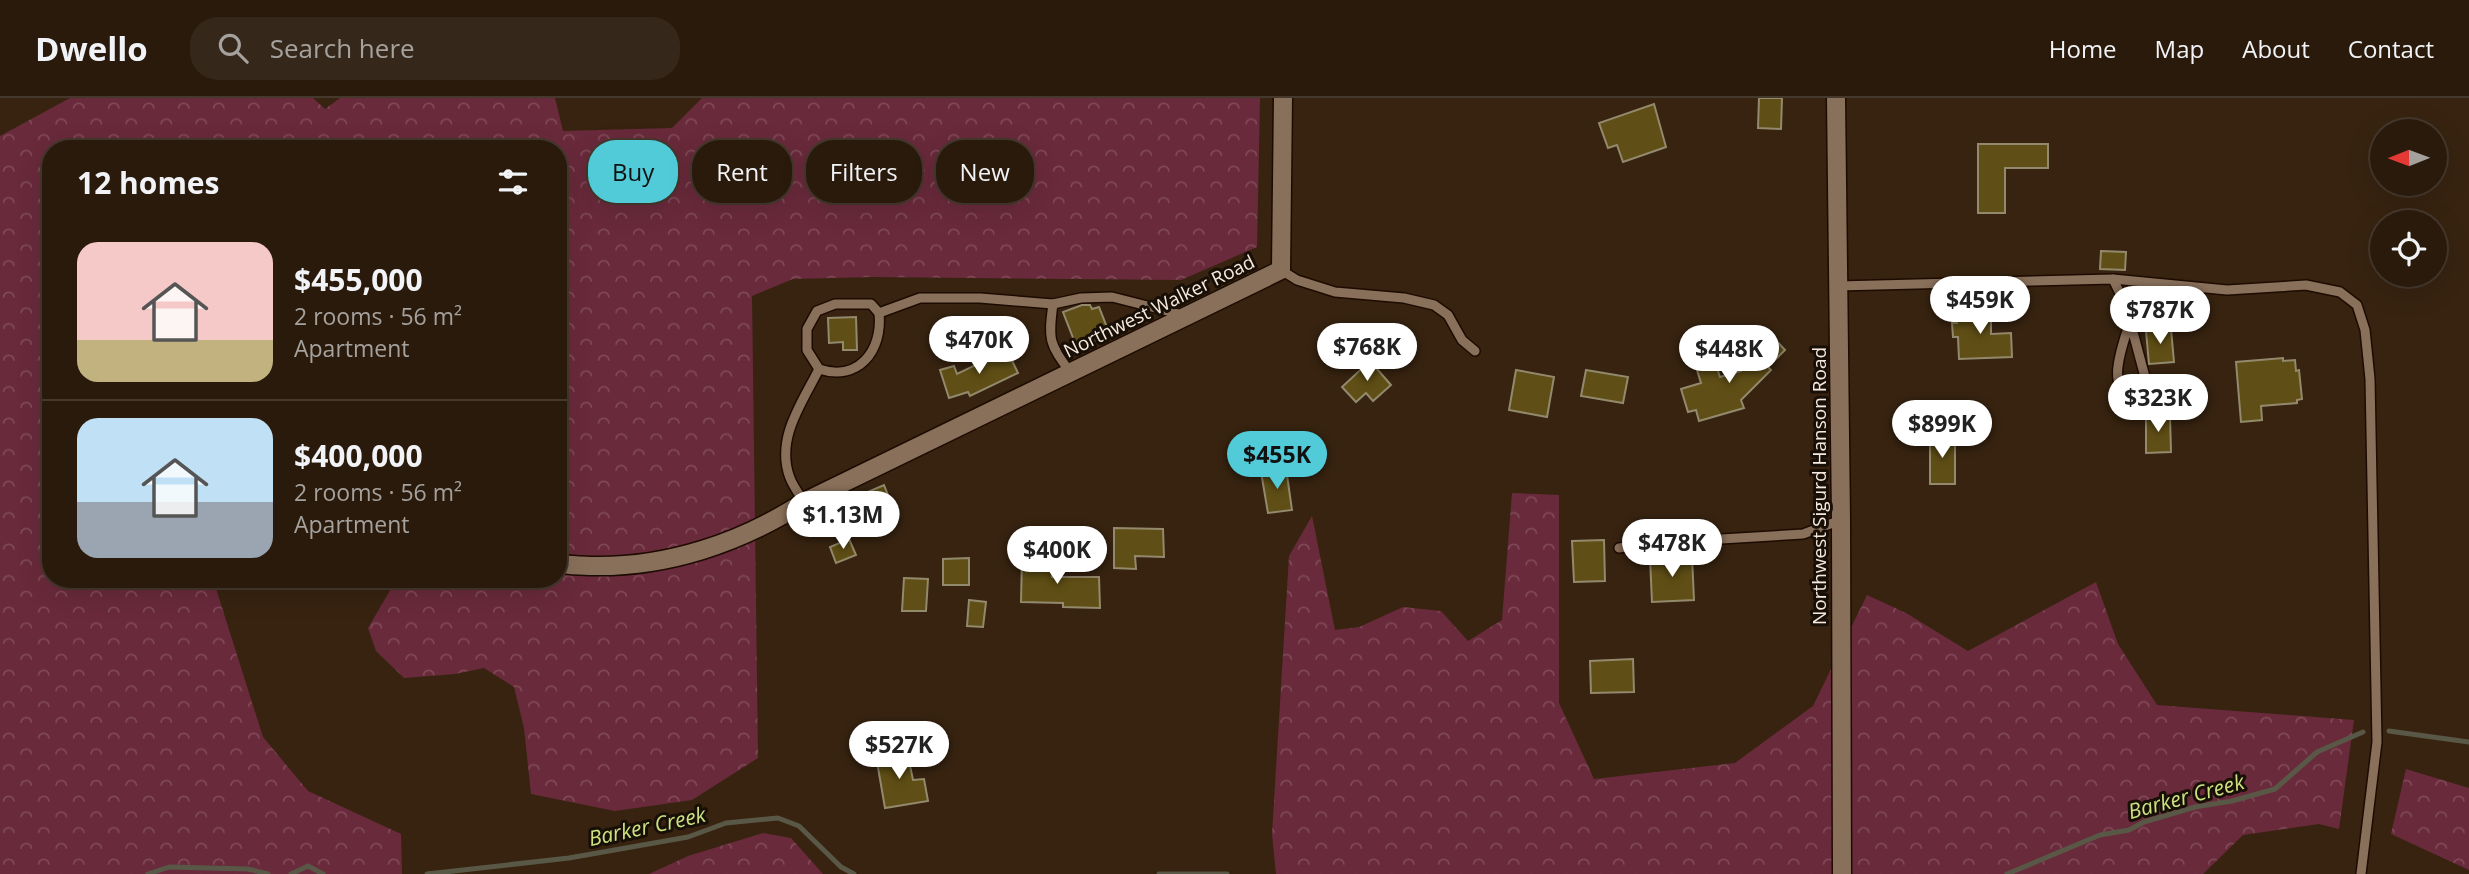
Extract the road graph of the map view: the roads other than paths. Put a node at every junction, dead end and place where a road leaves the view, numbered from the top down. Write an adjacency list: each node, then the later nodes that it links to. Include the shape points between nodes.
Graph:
1 (1283, 98): 3 (street, Northwest Walker Road)
2 (1836, 98): 5 (street, Northwest Sigurd Hanson Road)
3 (1281, 270): 8 (street, Northwest Walker Road); 10 (lane, via 1297,281 1335,292 1434,305 1448,315 1462,340)
4 (2113, 279): 5 (lane); 9 (lane); 18 (lane, via 2227,290 2306,285 2340,292 2357,305 2365,330 2370,379 2376,743)
5 (1839, 286): 14 (street, Northwest Sigurd Hanson Road)
6 (1053, 304): 7 (lane, via 920,298); 8 (lane, via 1112,297); 12 (lane, via 1049,333)
7 (879, 313): 11 (lane, via 881,326 869,357 845,373); 11 (lane, via 871,304 835,304 817,312 807,330 807,350)
8 (1186, 316): 12 (street, Northwest Walker Road)
9 (2130, 321): 9 (lane, via 2146,386 2137,395 2124,391 2118,382)
10 (1475, 351)
11 (819, 369): 13 (lane, via 785,440)
12 (1070, 372): 13 (street, Northwest Walker Road)
13 (796, 507): 16 (street, Northwest Walker Road, via 729,541 690,554 620,567)
14 (1841, 520): 15 (lane, via 1803,534); 17 (street, Northwest Sigurd Hanson Road)
15 (1619, 548)
16 (567, 564)
17 (1842, 874)
18 (2361, 874)

